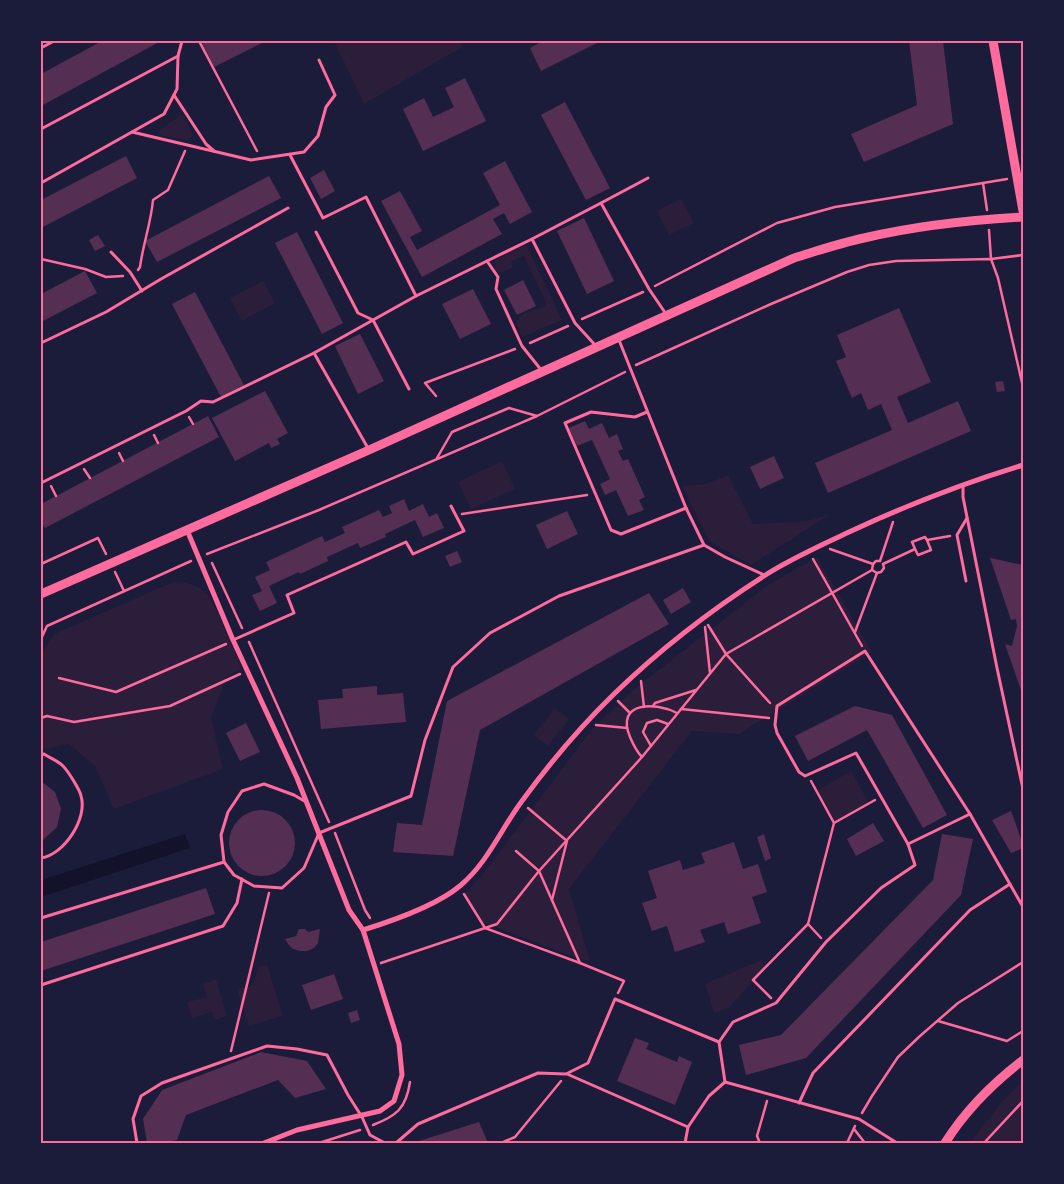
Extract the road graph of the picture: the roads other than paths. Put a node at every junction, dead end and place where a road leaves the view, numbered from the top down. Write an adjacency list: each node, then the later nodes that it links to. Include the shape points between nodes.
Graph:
1 (54, 41): 4 (lane)
2 (182, 41): 5 (lane)
3 (993, 41): 16 (main road)
4 (41, 48)
5 (178, 56): 7 (lane); 8 (lane)
6 (319, 60): 11 (lane, via 335,95 326,106 318,136 304,152)
7 (174, 95): 9 (lane, via 164,114); 10 (lane, via 206,144)
8 (41, 130)
9 (132, 132): 10 (lane); 13 (lane)
10 (215, 152): 11 (lane, via 251,160)
11 (290, 155): 23 (lane, via 323,218 366,197)
12 (648, 178): 14 (lane)
13 (41, 182)
14 (601, 203): 19 (lane); 24 (lane)
15 (288, 208): 22 (lane)
16 (1023, 211)
17 (1023, 217): 24 (main road, via 912,229 865,238 794,258)
18 (316, 232): 25 (lane, via 358,313)
19 (532, 239): 21 (lane); 28 (lane, via 575,323)
20 (111, 252): 22 (lane)
21 (487, 261): 23 (lane); 30 (lane, via 498,277 496,289 522,346)
22 (142, 291): 27 (lane)
23 (416, 296): 25 (lane)
24 (666, 315): 26 (main road)
25 (373, 320): 29 (lane); 31 (lane)
26 (618, 337): 28 (main road); 32 (lane)
27 (41, 343)
28 (596, 347): 30 (main road)
29 (314, 353): 33 (lane); 35 (lane, via 213,402 202,401)
30 (542, 371): 33 (main road)
31 (410, 389)
32 (648, 412): 38 (lane); 38 (lane, via 635,417 591,412 565,423 611,530 621,534)
33 (369, 450): 40 (main road)
34 (1023, 465): 36 (street)
35 (41, 484)
36 (963, 484): 39 (lane); 42 (street, via 898,510)
37 (451, 506): 45 (lane, via 464,531 413,554 406,542 286,595 294,613)
38 (686, 508): 41 (lane)
39 (968, 518): 43 (lane, via 957,535); 47 (lane)
40 (187, 530): 44 (main road); 45 (street)
41 (704, 545): 42 (lane); 50 (lane, via 559,596 490,633 453,667 425,740 411,796)
42 (764, 575): 58 (street, via 640,670 585,724 522,802 478,868 459,887 433,902)
43 (966, 582)
44 (41, 594)
45 (233, 640): 48 (street)
46 (41, 755): 52 (lane, via 63,766 81,796 82,814 68,842)
47 (1023, 788)
48 (307, 803): 50 (street); 53 (lane, via 264,784 242,791 228,812 221,836)
49 (970, 814): 51 (lane); 51 (lane, via 865,651 777,706 775,724 799,772 805,776 856,753); 55 (lane)
50 (319, 833): 54 (lane, via 304,868 282,888 254,886); 58 (street, via 349,910)
51 (908, 844): 60 (lane, via 914,865 881,888 826,942 776,1003 733,1022)
52 (41, 858)
53 (224, 862): 54 (lane, via 234,875); 57 (lane)
54 (242, 879): 59 (lane, via 238,903 223,926)
55 (1010, 884): 56 (lane); 64 (lane, via 970,910 813,1073)
56 (1023, 906)
57 (41, 918)
58 (363, 930): 65 (street, via 399,1044 402,1075 394,1101 380,1111)
59 (41, 985)
60 (719, 1042): 62 (lane, via 615,999 588,1063); 63 (lane)
61 (1023, 1060): 73 (main road, via 989,1089)
62 (566, 1074): 66 (lane); 70 (lane, via 538,1073 418,1124)
63 (724, 1082): 64 (lane); 66 (lane, via 709,1096)
64 (799, 1102): 72 (lane, via 859,1119)
65 (362, 1116): 67 (lane, via 327,1055 267,1046 162,1083 141,1096 133,1118); 68 (street, via 297,1130); 69 (lane, via 370,1134)
66 (688, 1127): 71 (lane)
67 (137, 1143)
68 (264, 1143)
69 (385, 1143)
70 (396, 1143)
71 (685, 1143)
72 (897, 1143)
73 (945, 1143)

